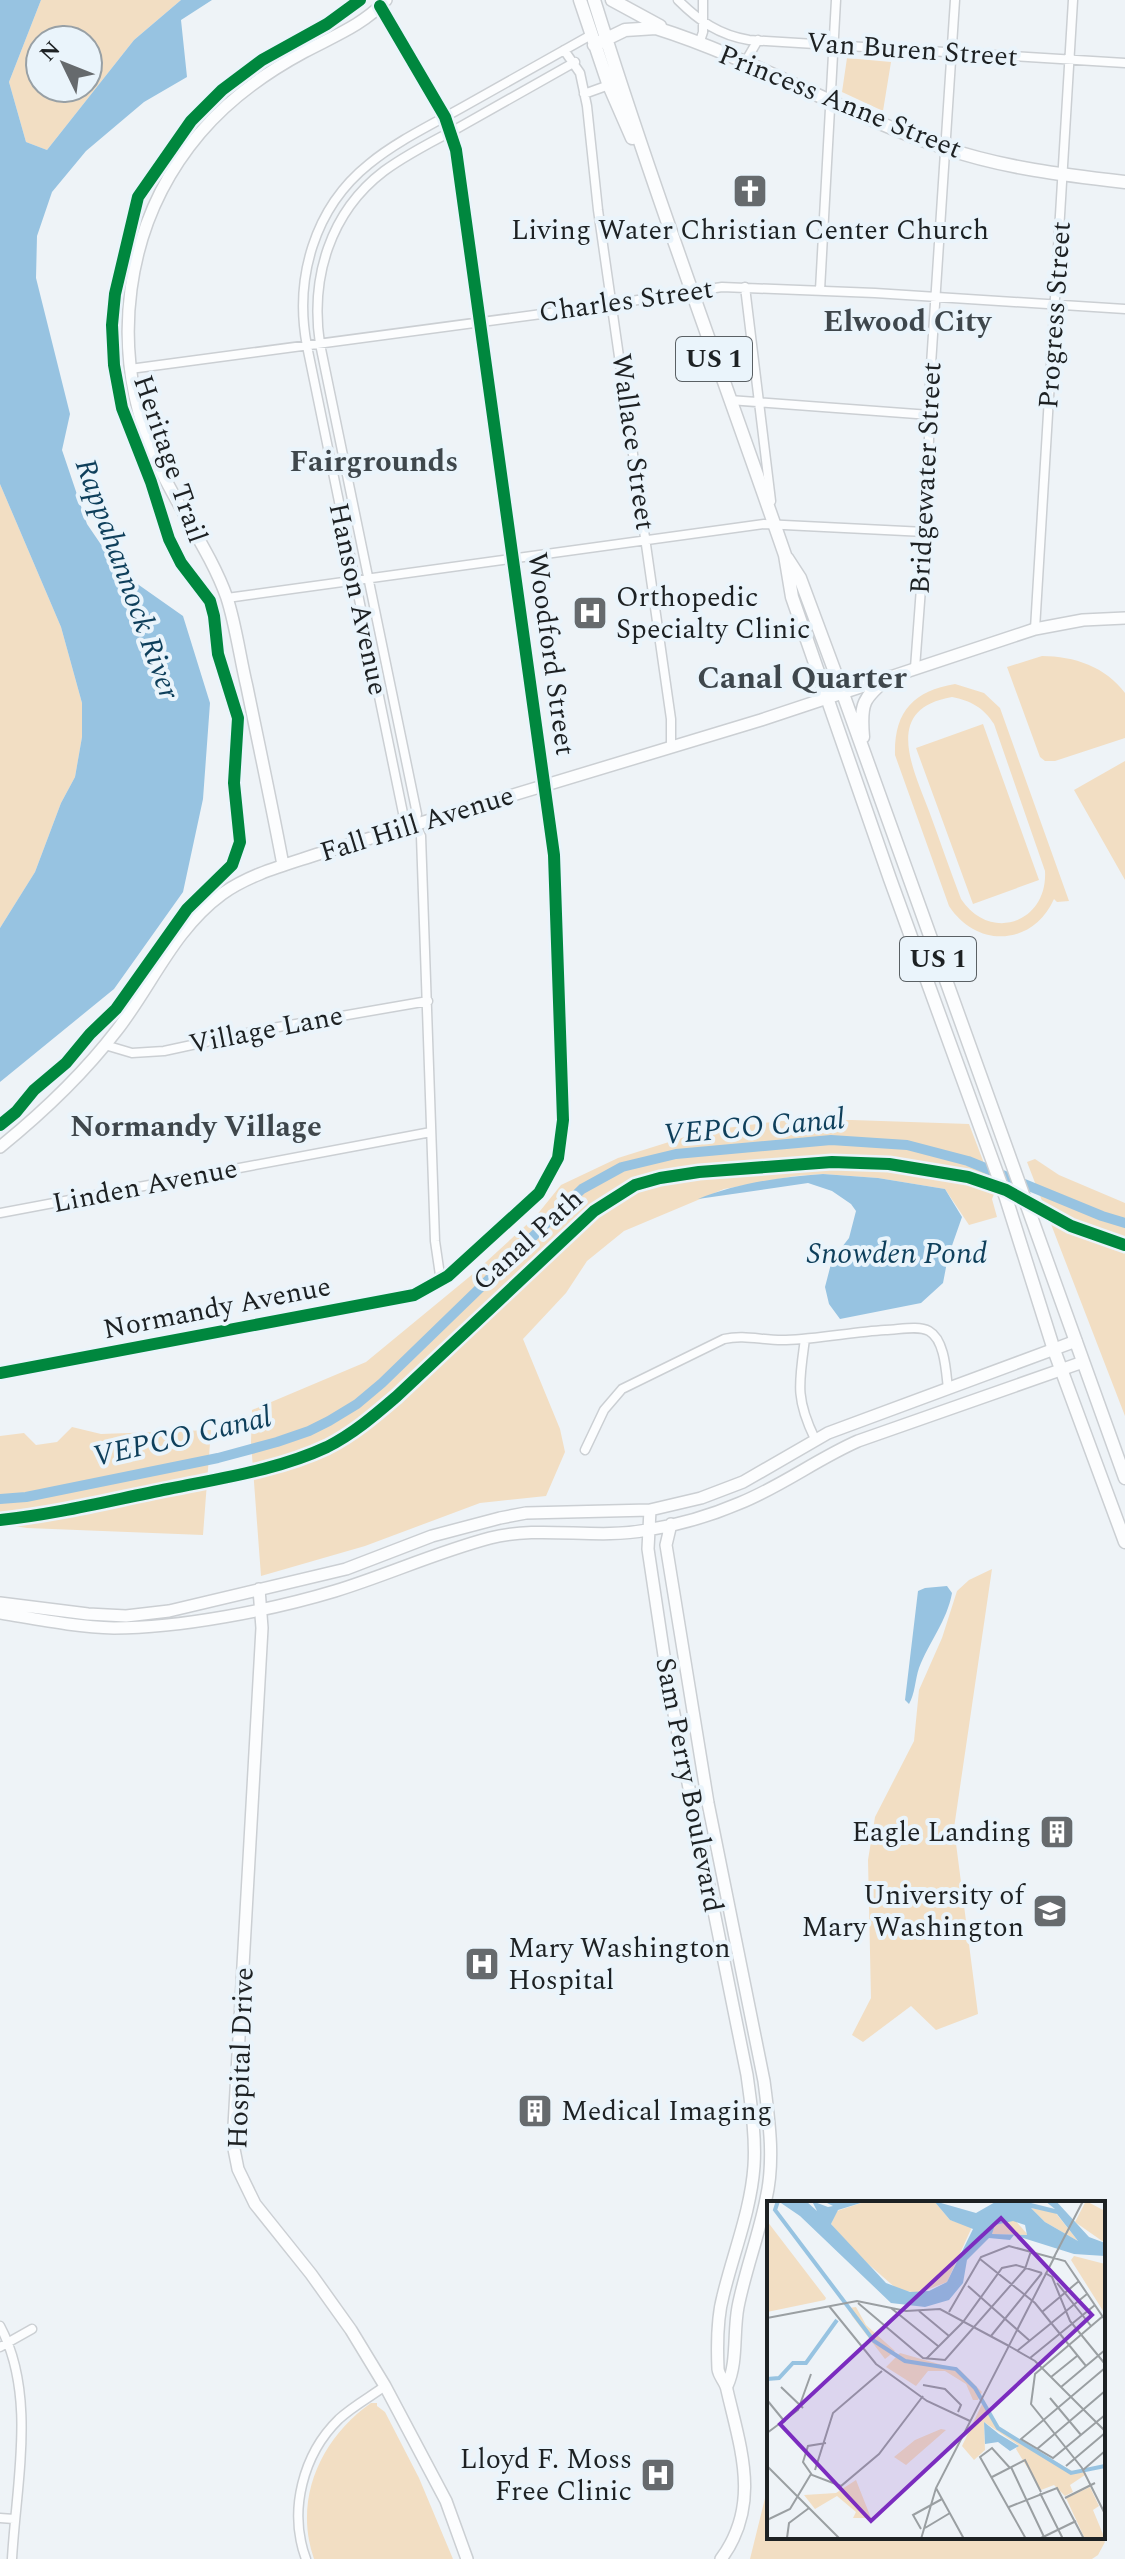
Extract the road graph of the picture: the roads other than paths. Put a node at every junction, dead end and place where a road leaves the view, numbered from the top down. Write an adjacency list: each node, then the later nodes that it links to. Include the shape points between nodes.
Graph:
1 (580, 0): 12 (main road, US 1)
2 (594, 0): 12 (main road, US 1)
3 (612, 0): 11 (main road)
4 (678, 0): 10 (street, Van Buren Street)
5 (703, 0): 10 (street)
6 (836, 0): 15 (street)
7 (955, 0): 17 (street, Bridgewater Street)
8 (1073, 0): 18 (street, Progress Street)
9 (383, 3): 25 (street, Woodford Street); 41 (street, via 255,82 216,115 181,156 146,226 131,278 126,324)
10 (703, 23): 13 (street, Van Buren Street, via 736,38); 14 (street)
11 (670, 32): 12 (main road, Princess Anne Street, via 634,27); 14 (main road, Princess Anne Street)
12 (597, 40): 16 (street, Hanson Avenue); 22 (main road, US 1); 28 (main road, US 1)
13 (758, 40): 15 (street, Van Buren Street); 21 (street)
14 (699, 44): 21 (main road, Princess Anne Street)
15 (834, 45): 17 (street, Van Buren Street); 24 (street)
16 (564, 50): 19 (street, Wallace Street); 25 (street, Hanson Avenue)
17 (950, 52): 18 (street, Van Buren Street); 27 (street, Bridgewater Street)
18 (1069, 59): 20 (street, Van Buren Street); 29 (street, Progress Street)
19 (575, 62): 23 (street, Wallace Street); 26 (street, Hanson Avenue)
20 (1125, 63)
21 (744, 64): 24 (main road, Princess Anne Street)
22 (609, 85): 23 (street); 28 (main road, US 1, via 623,123)
23 (584, 94): 35 (street, Wallace Street)
24 (831, 102): 27 (main road, Princess Anne Street); 33 (street)
25 (445, 117): 26 (street, Woodford Street); 40 (street, Hanson Avenue, via 368,165 329,210 305,275)
26 (452, 131): 38 (street, Woodford Street); 39 (street, Hanson Avenue, via 383,172 341,219 319,277)
27 (947, 149): 29 (main road, Princess Anne Street); 34 (street, Bridgewater Street)
28 (646, 161): 32 (main road, US 1)
29 (1063, 175): 30 (main road, Princess Anne Street); 36 (street, Progress Street)
30 (1125, 182)
31 (745, 287): 32 (street, Charles Street); 33 (street, Charles Street); 43 (street)
32 (690, 290): 35 (street, Charles Street); 42 (main road, US 1)
33 (820, 290): 34 (street, Charles Street)
34 (936, 298): 36 (street, Charles Street); 44 (street, Bridgewater Street)
35 (613, 303): 38 (street, Charles Street); 47 (street, Wallace Street)
36 (1055, 305): 37 (street, Charles Street); 54 (street, Progress Street)
37 (1125, 309)
38 (480, 321): 39 (street, Charles Street); 49 (street, Woodford Street)
39 (320, 344): 40 (street, Charles Street); 50 (street, Hanson Avenue)
40 (307, 346): 41 (street, Charles Street); 51 (street, Hanson Avenue)
41 (130, 369): 52 (street, via 154,455)
42 (729, 400): 43 (street); 45 (main road, US 1)
43 (759, 402): 44 (street); 45 (street)
44 (930, 415): 46 (street, Bridgewater Street)
45 (773, 523): 46 (street); 47 (street); 48 (main road, US 1)
46 (925, 532): 55 (street, Bridgewater Street)
47 (647, 541): 49 (street); 59 (street, Wallace Street)
48 (785, 555): 57 (main road, US 1, via 800,578); 58 (main road, US 1, via 792,597)
49 (513, 559): 50 (street); 61 (street, Woodford Street)
50 (369, 579): 51 (street); 62 (street, Hanson Avenue)
51 (354, 582): 52 (street); 62 (street, Hanson Avenue, via 404,818)
52 (227, 598): 63 (street)
53 (1125, 618): 54 (street, Fall Hill Avenue)
54 (1035, 629): 55 (street, Fall Hill Avenue)
55 (915, 668): 56 (street, Fall Hill Avenue)
56 (889, 677): 57 (street, Fall Hill Avenue); 60 (main road, via 863,703)
57 (842, 691): 58 (street, Fall Hill Avenue); 60 (main road, US 1)
58 (828, 697): 59 (street, Fall Hill Avenue); 72 (main road, US 1, via 1006,1198)
59 (671, 745): 61 (street, Fall Hill Avenue)
60 (865, 756): 71 (main road, US 1)
61 (545, 785): 62 (street, Fall Hill Avenue); 69 (street, Woodford Street, via 554,855 563,1104 558,1158 539,1193)
62 (415, 824): 63 (street, Fall Hill Avenue); 64 (street, Hanson Avenue, via 421,836)
63 (283, 865): 65 (street, Fall Hill Avenue, via 224,892 194,919)
64 (428, 1001): 65 (street, Village Lane, via 164,1051 132,1053); 66 (street, Hanson Avenue)
65 (105, 1045): 67 (street, Fall Hill Avenue)
66 (431, 1132): 68 (street, Linden Avenue); 69 (street, Hanson Avenue)
67 (0, 1147)
68 (0, 1213)
69 (441, 1282): 75 (street, Normandy Avenue, via 414,1295)
70 (805, 1339): 76 (street, via 926,1330 935,1337 945,1361); 77 (street, via 800,1404); 78 (street, via 724,1339 639,1378 613,1396)
71 (1076, 1341): 72 (street); 73 (main road, US 1)
72 (1054, 1350): 74 (main road, US 1); 76 (street)
73 (1083, 1362): 74 (street); 79 (main road, US 1)
74 (1062, 1369): 81 (street, via 858,1441 741,1503); 83 (main road, US 1)
75 (0, 1373)
76 (948, 1389): 77 (street)
77 (815, 1439): 80 (street, via 743,1482)
78 (585, 1450)
79 (1125, 1478)
80 (650, 1510): 82 (street, Sam Perry Boulevard); 84 (street, via 500,1518 432,1536 346,1569)
81 (671, 1524): 82 (street); 92 (street, Sam Perry Boulevard, via 666,1545 687,1685 770,2125 767,2196 738,2306 733,2373)
82 (649, 1530): 86 (street, via 495,1537); 92 (street, Sam Perry Boulevard, via 669,1689 752,2119 754,2166 722,2300 718,2373)
83 (1125, 1542)
84 (259, 1589): 85 (street, via 126,1616); 86 (street, Hospital Drive)
85 (0, 1603)
86 (261, 1609): 87 (street, via 114,1628); 91 (street, Hospital Drive, via 232,2141 255,2204 335,2307)
87 (0, 1613)
88 (0, 2326): 90 (street)
89 (32, 2329): 90 (street)
90 (5, 2345): 94 (street, via 20,2404)
91 (385, 2386): 96 (street, via 337,2422 312,2457 298,2509); 97 (street, Hospital Drive, via 446,2501)
92 (727, 2386): 98 (street, Sam Perry Boulevard, via 746,2487 739,2525)
93 (0, 2518): 94 (street)
94 (14, 2519): 95 (street)
95 (12, 2559)
96 (306, 2559)
97 (467, 2559)
98 (721, 2559)

